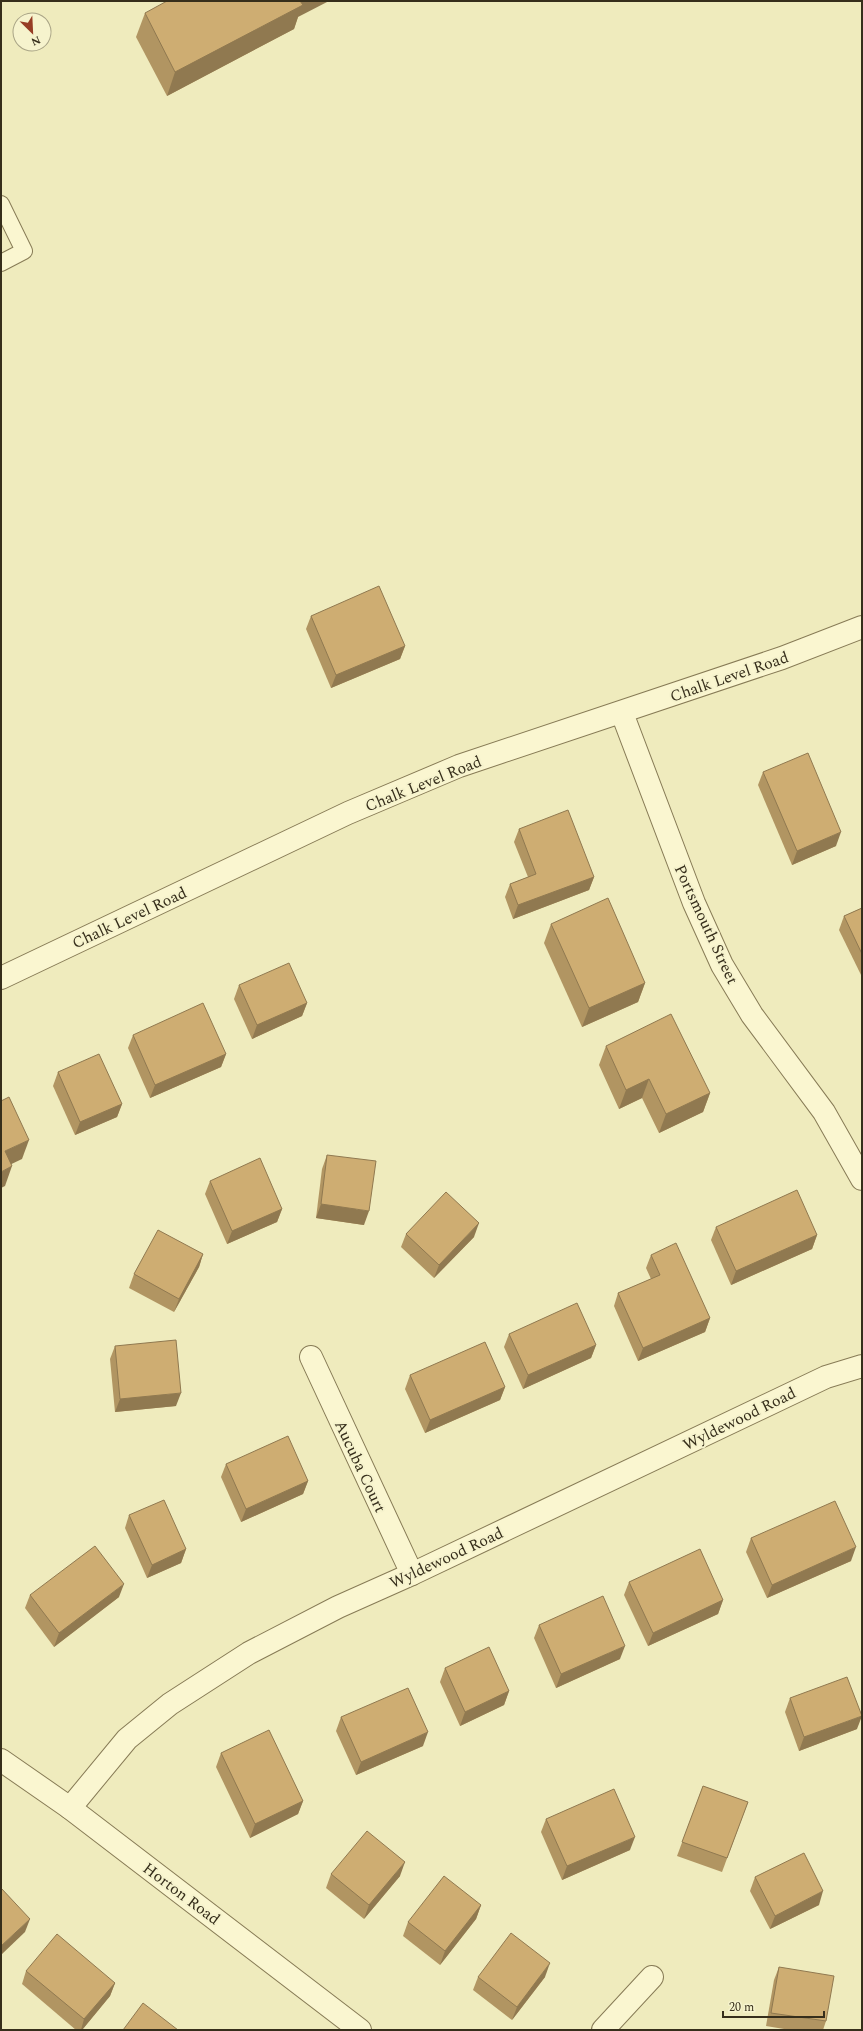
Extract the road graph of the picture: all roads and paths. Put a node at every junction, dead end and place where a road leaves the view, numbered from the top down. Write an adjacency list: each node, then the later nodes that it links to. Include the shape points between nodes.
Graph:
1 (1, 204): 2 (lane, via 24,251)
2 (1, 263)
3 (862, 627): 4 (street, Chalk Level Road, via 782,658)
4 (622, 713): 5 (street, Chalk Level Road, via 459,766 356,810); 6 (street, Portsmouth Street, via 694,903 722,965 752,1015 824,1112)
5 (1, 978)
6 (862, 1180)
7 (311, 1357): 9 (street, Aucuba Court)
8 (862, 1366): 9 (street, Wyldewood Road, via 826,1377)
9 (412, 1574): 11 (street, Wyldewood Road, via 338,1607 249,1653 170,1704 127,1739)
10 (1, 1760): 11 (street, Horton Road)
11 (70, 1808): 13 (street, Horton Road)
12 (652, 1977): 14 (street)
13 (360, 2030)
14 (603, 2030)

